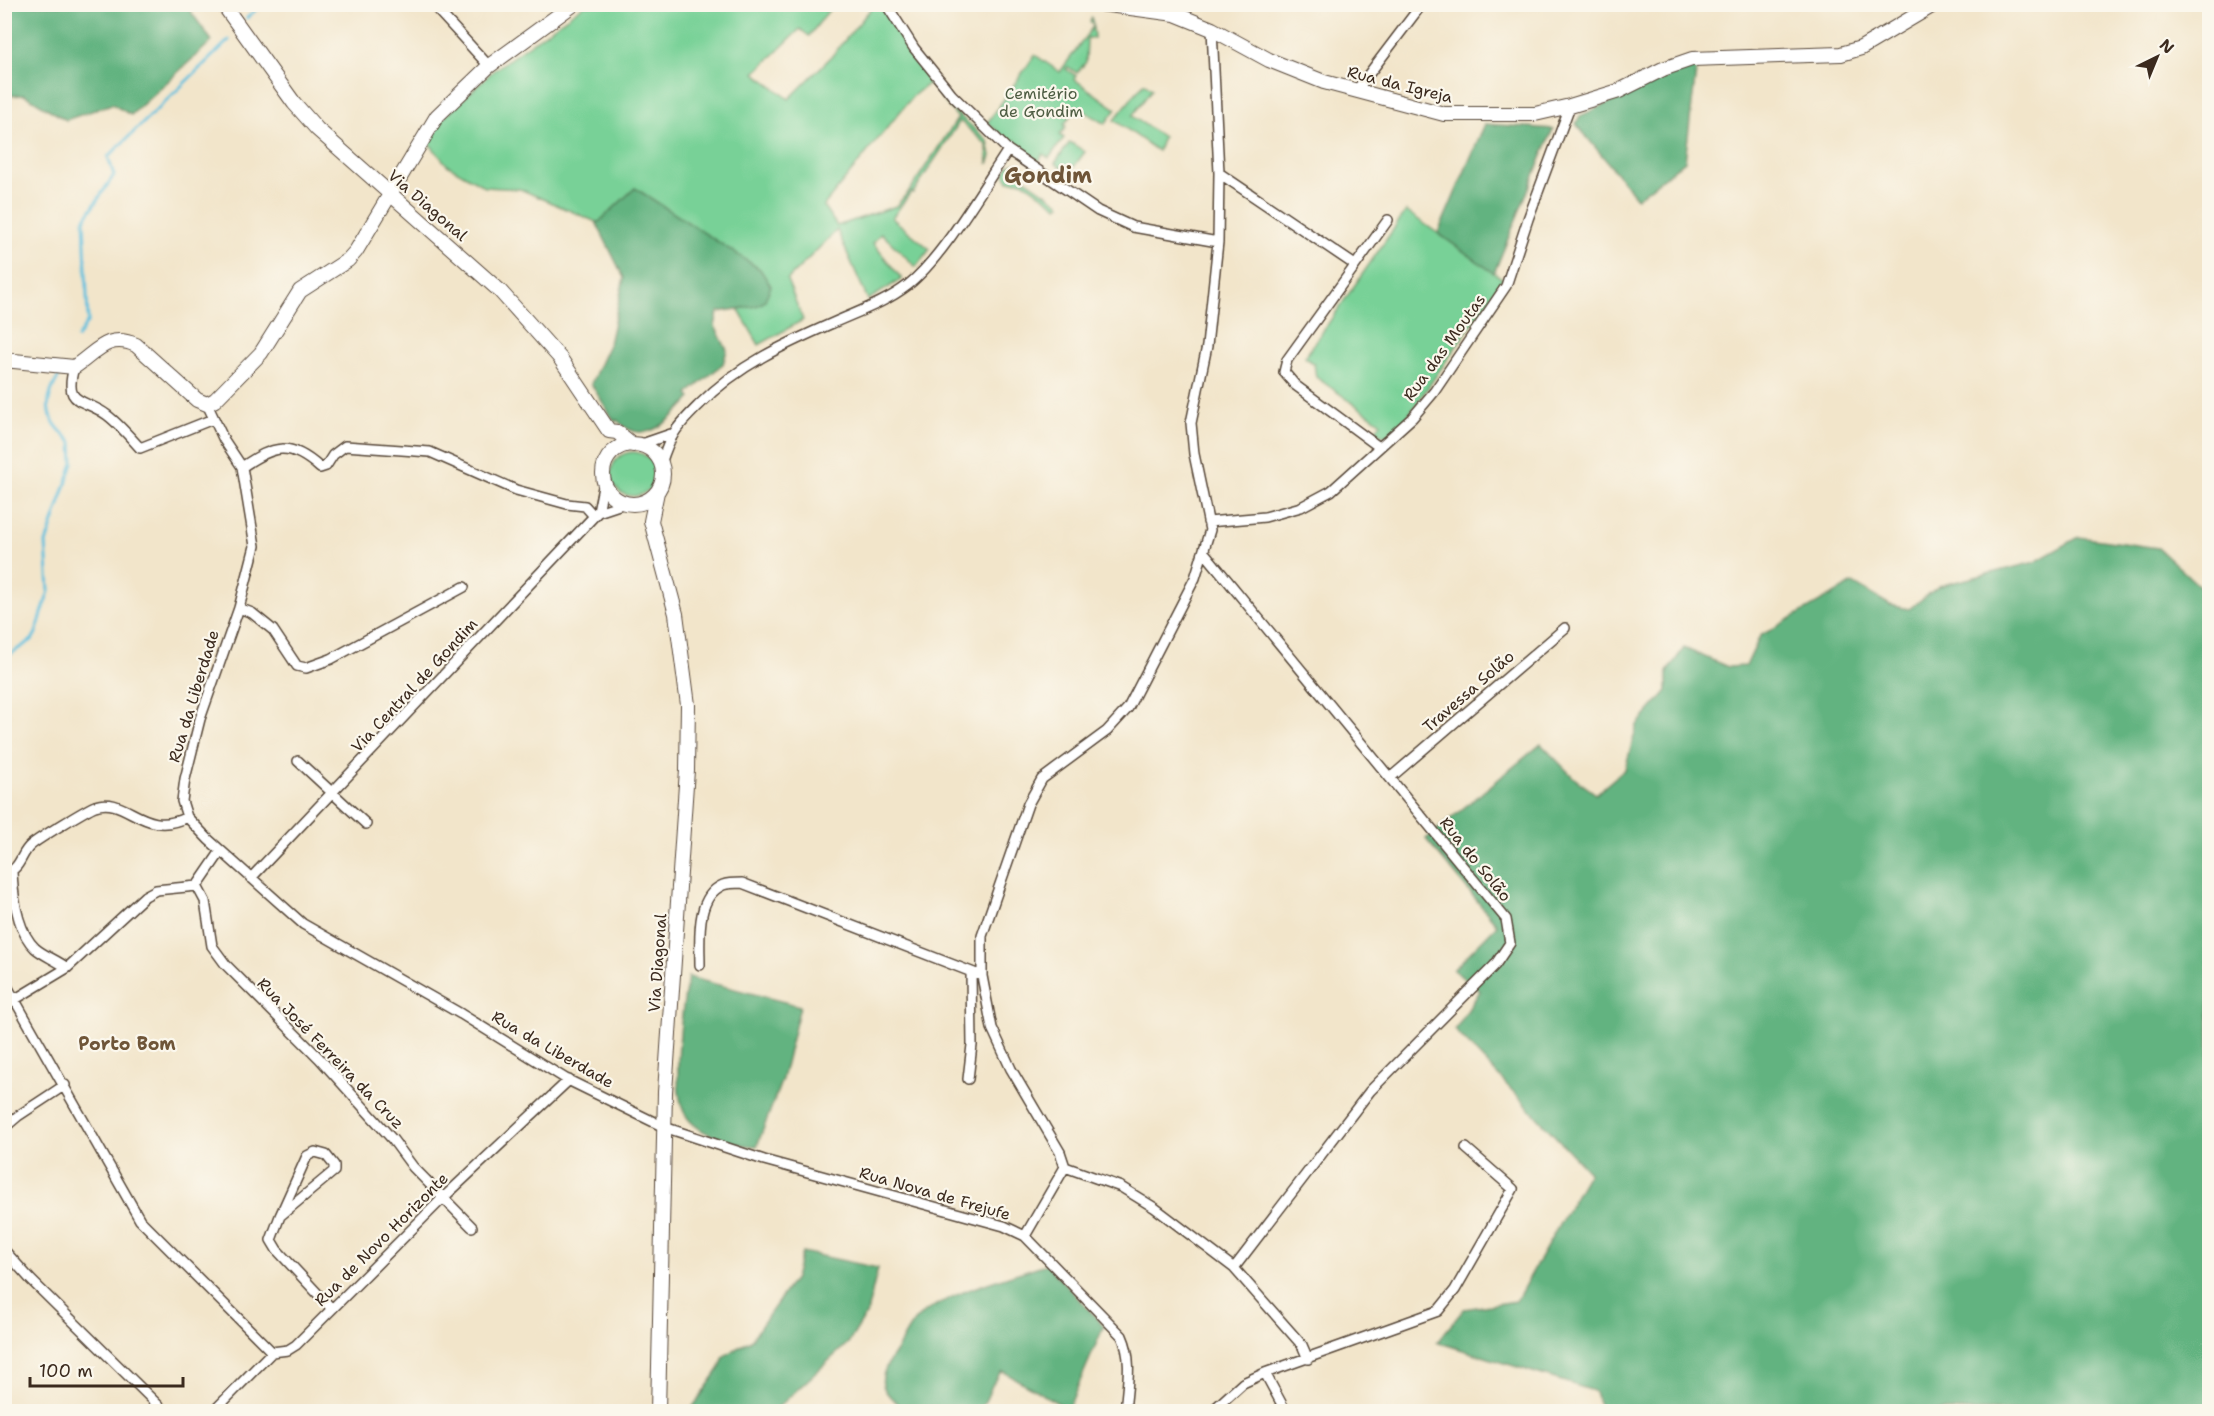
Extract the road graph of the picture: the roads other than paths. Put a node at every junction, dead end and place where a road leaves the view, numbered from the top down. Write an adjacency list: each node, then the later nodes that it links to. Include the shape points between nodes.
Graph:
1 (223, 4): 14 (main road, Via Diagonal, via 306,118)
2 (432, 4): 9 (street)
3 (574, 4): 9 (main road)
4 (886, 4): 12 (street, via 914,48 952,95)
5 (1101, 4): 8 (main road, Rua da Igreja, via 1175,14)
6 (1422, 4): 10 (street)
7 (1935, 4): 11 (main road, Rua da Igreja, via 1861,48 1841,54 1692,59 1619,91)
8 (1212, 29): 10 (main road, Rua da Igreja, via 1269,60); 13 (street)
9 (489, 66): 14 (main road, via 432,122)
10 (1356, 91): 11 (main road, Rua da Igreja, via 1444,114 1535,114)
11 (1570, 106): 25 (street, Rua das Moutas, via 1506,286 1434,392)
12 (1008, 150): 16 (street, via 1098,211 1133,227); 23 (street, via 930,262 908,284 881,302 745,366)
13 (1219, 173): 16 (street); 17 (street)
14 (391, 195): 20 (main road, via 356,251 300,291 261,353 222,394); 22 (main road, Via Diagonal, via 530,322 572,374)
15 (1388, 220): 17 (street)
16 (1218, 242): 34 (street, via 1207,346 1191,423)
17 (1355, 265): 25 (street, via 1287,360 1284,372 1295,385)
18 (4, 360): 19 (main road)
19 (74, 367): 20 (main road, via 105,344 123,339 136,345 197,400); 21 (street, via 69,383 73,397 78,403 104,412 141,448)
20 (207, 404): 21 (street, Rua da Liberdade)
21 (213, 419): 28 (street, Rua da Liberdade)
22 (609, 431): 24 (main road, Via Diagonal); 26 (main road)
23 (671, 434): 24 (street); 27 (street)
24 (636, 445): 26 (main road, via 620,448); 27 (main road, Via Diagonal, via 649,448)
25 (1379, 447): 34 (street, Rua das Moutas, via 1331,491 1301,507 1265,517)
26 (609, 458): 29 (main road)
27 (662, 464): 30 (main road, Via Diagonal)
28 (242, 467): 32 (street, via 277,448 291,448 320,468 345,446 430,452 516,490 585,506); 37 (street, Rua da Liberdade, via 255,546)
29 (604, 482): 31 (main road, via 613,496); 32 (street)
30 (657, 492): 31 (main road, via 641,503); 33 (main road, Via Diagonal)
31 (628, 503): 32 (street, Via Central de Gondim); 33 (main road)
32 (596, 514): 41 (street, Via Central de Gondim)
33 (651, 521): 58 (main road, Via Diagonal, via 676,614 688,705)
34 (1209, 522): 35 (street)
35 (1203, 552): 40 (street, Rua do Solão); 51 (street, via 1196,578 1128,708 1107,730 1042,779 1028,804 982,936)
36 (464, 587): 37 (street, via 332,659 306,669 297,666 273,630)
37 (239, 608): 42 (street, Rua da Liberdade, via 200,719 185,779 182,801)
38 (1565, 628): 40 (street, Travessa Solão)
39 (298, 761): 41 (street)
40 (1390, 778): 67 (street, Rua do Solão, via 1506,919 1510,943 1495,965 1370,1091)
41 (332, 792): 43 (street); 46 (street, Via Central de Gondim)
42 (187, 817): 44 (street, Rua da Liberdade); 45 (street, via 173,824 155,824 121,807 96,806 30,846 22,861)
43 (366, 824)
44 (221, 851): 46 (street, Rua da Liberdade); 47 (street)
45 (8, 873): 49 (street, via 26,937 36,949)
46 (251, 878): 56 (street, Rua da Liberdade, via 303,924)
47 (197, 886): 49 (street, via 156,890 145,896); 62 (street, Rua José Ferreira da Cruz, via 205,901 212,946 226,965 319,1058)
48 (700, 965): 50 (street, via 701,922 708,896 723,885 742,883)
49 (67, 968): 53 (street)
50 (970, 972): 51 (street); 55 (street, via 972,1045)
51 (982, 976): 61 (street, via 992,1028)
52 (4, 981): 53 (street)
53 (15, 999): 54 (street); 57 (street)
54 (4, 1006)
55 (968, 1079)
56 (569, 1080): 58 (street, Rua da Liberdade); 62 (street, Rua de Novo Horizonte)
57 (65, 1085): 59 (street); 69 (street, via 140,1220)
58 (664, 1127): 65 (street, Rua Nova de Frejufe, via 764,1160 1004,1226); 74 (main road, Via Diagonal)
59 (4, 1128)
60 (1466, 1148): 70 (street, via 1513,1189 1455,1290 1430,1315)
61 (1065, 1167): 65 (street); 67 (street, via 1121,1187)
62 (443, 1198): 64 (street, Rua José Ferreira da Cruz); 68 (street, Rua de Novo Horizonte)
63 (280, 1216): 63 (street, via 334,1170 326,1155 315,1152 307,1156); 68 (street, via 271,1239 277,1250)
64 (472, 1227)
65 (1025, 1236): 75 (street, Rua Nova de Frejufe, via 1122,1336 1129,1366)
66 (4, 1250): 72 (street)
67 (1234, 1268): 70 (street, via 1302,1345)
68 (332, 1309): 69 (street, Rua de Novo Horizonte, via 296,1345)
69 (272, 1352): 73 (street, Rua de Novo Horizonte)
70 (1308, 1359): 71 (street)
71 (1265, 1373): 76 (street, via 1243,1383); 77 (street)
72 (165, 1412)
73 (213, 1412)
74 (658, 1412)
75 (1125, 1412)
76 (1211, 1412)
77 (1286, 1412)

